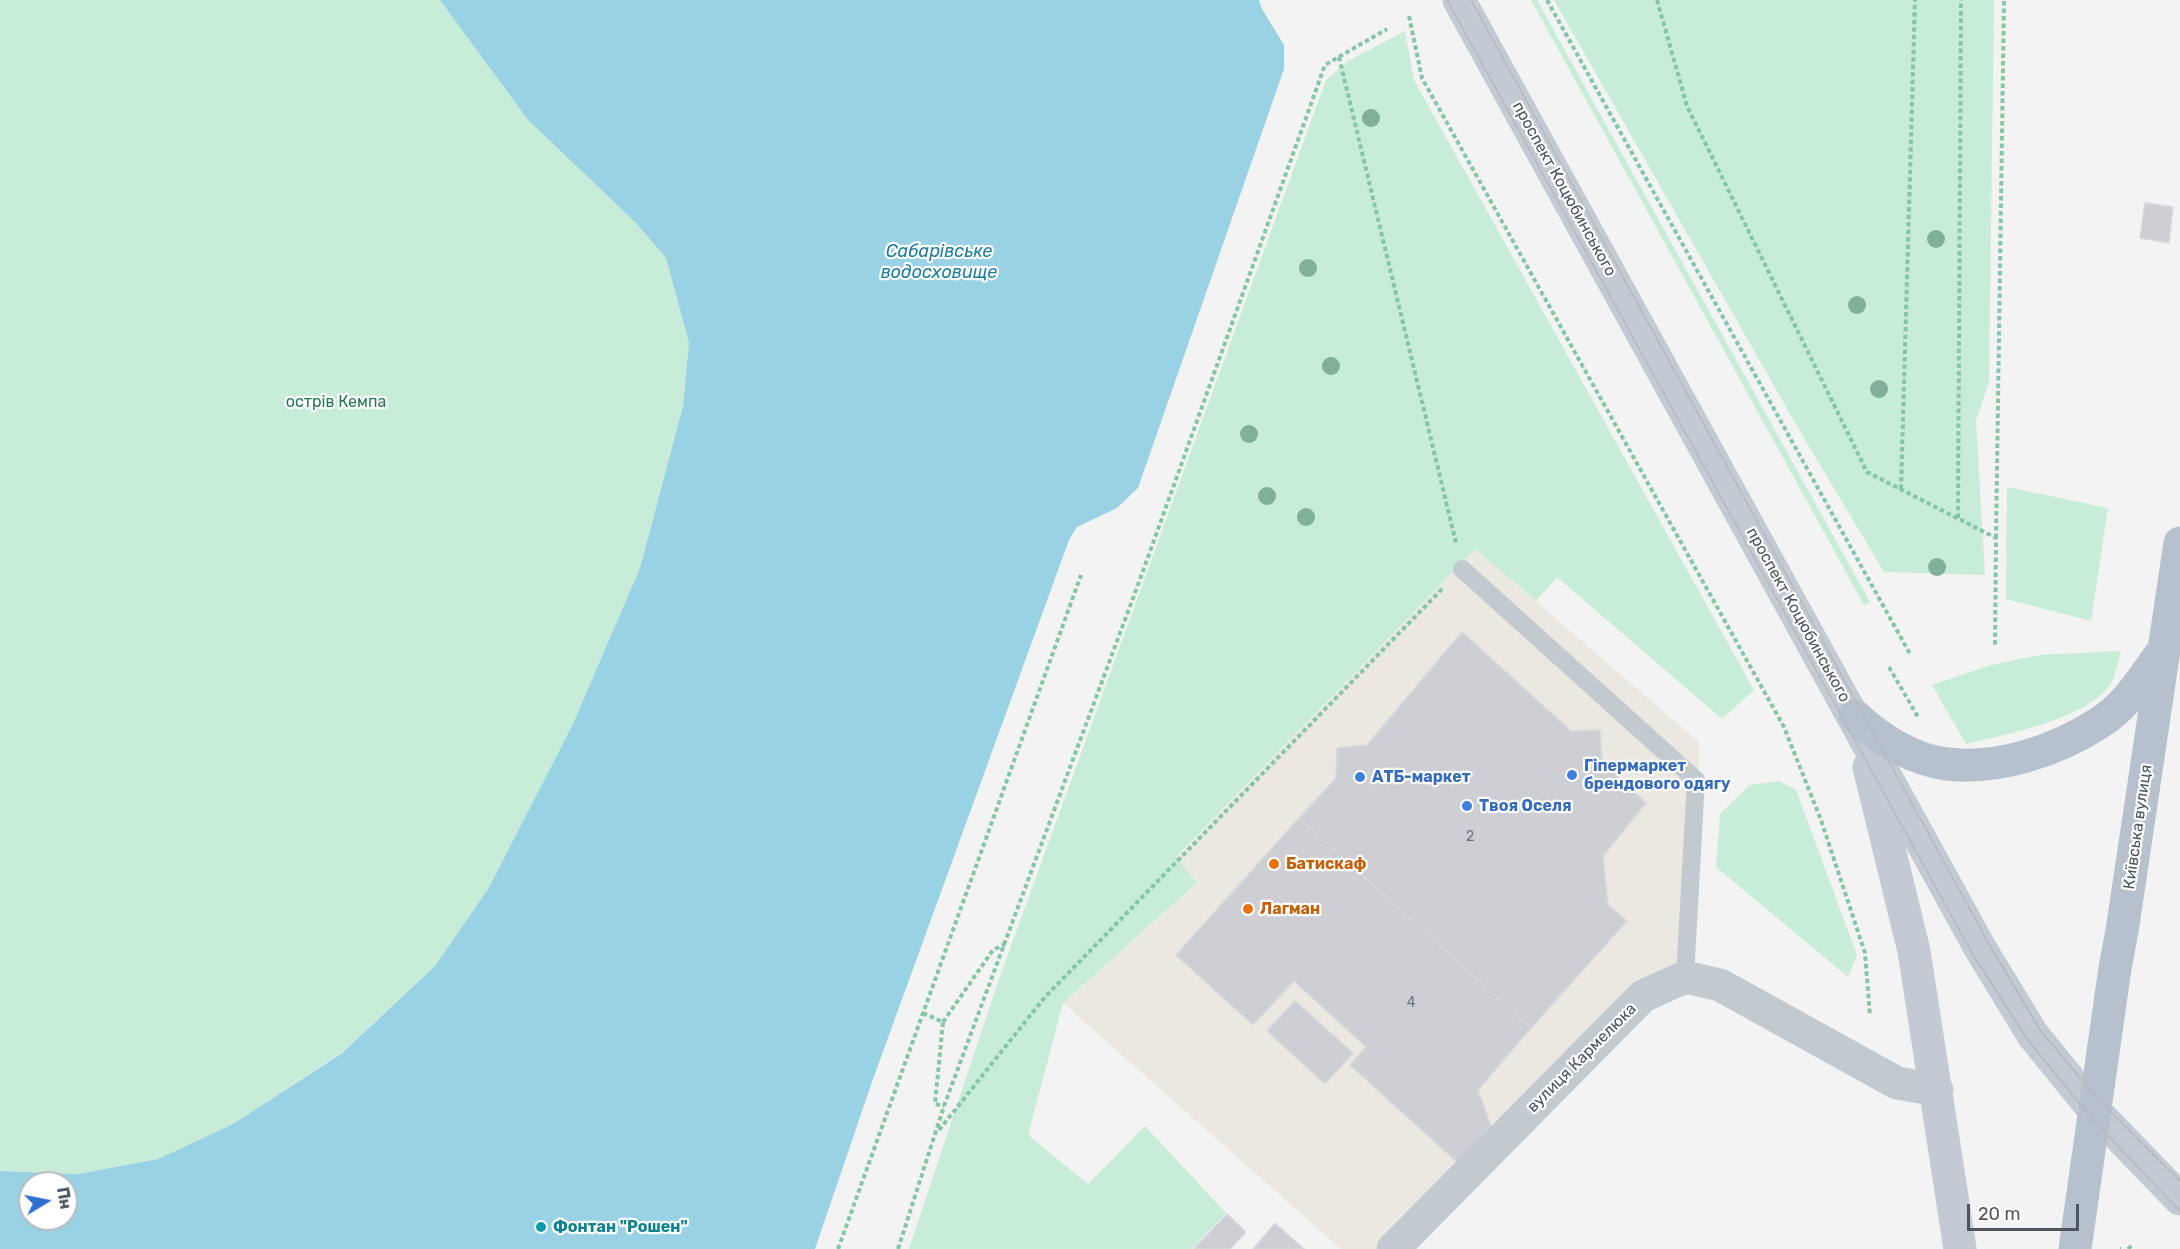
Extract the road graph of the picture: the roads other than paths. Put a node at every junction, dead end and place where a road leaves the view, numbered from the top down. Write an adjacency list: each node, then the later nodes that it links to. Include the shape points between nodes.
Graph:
1 (1459, 0): 5 (street, проспект Коцюбинського)
2 (2180, 543): 4 (main road, Київська вулиця)
3 (1462, 569): 6 (lane, via 1696,780)
4 (2164, 649): 5 (main road, via 2135,691 2100,723 2057,745 2010,760 1946,764 1917,756 1873,734); 8 (main road, Київська вулиця)
5 (1855, 716): 7 (street, via 1914,951); 8 (street, проспект Коцюбинського, via 1980,948 2033,1035)
6 (1685, 977): 7 (street, via 1720,985 1897,1083); 10 (street, вулиця Кармелюка, via 1643,996)
7 (1936, 1090): 11 (street)
8 (2094, 1110): 9 (street, проспект Коцюбинського); 12 (main road, Київська вулиця)
9 (2180, 1199)
10 (1393, 1249)
11 (1960, 1249)
12 (2075, 1249)

